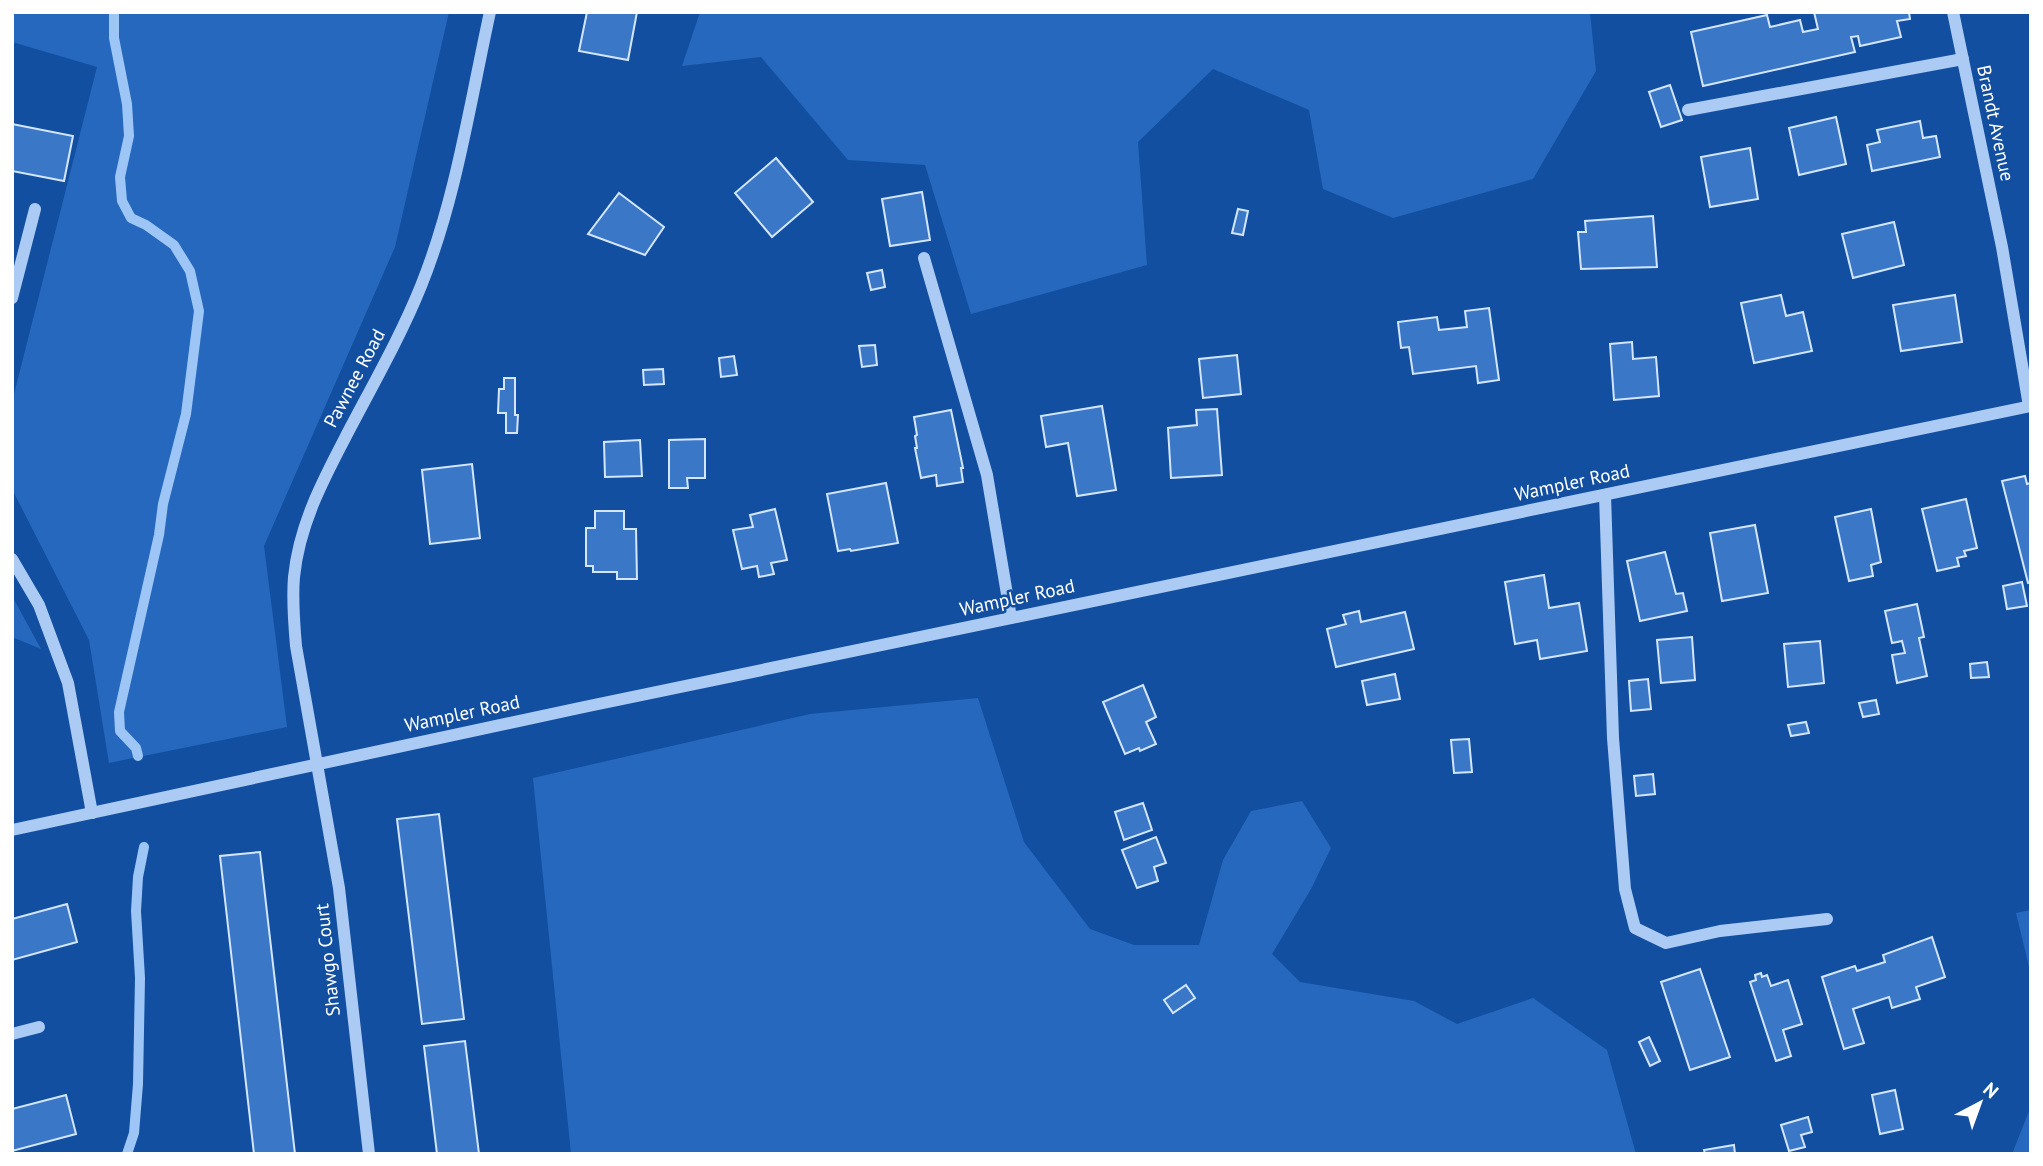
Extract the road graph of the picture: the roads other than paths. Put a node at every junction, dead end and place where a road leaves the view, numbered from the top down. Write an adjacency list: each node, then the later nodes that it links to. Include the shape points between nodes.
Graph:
1 (489, 12): 12 (street, Pawnee Road, via 434,252 408,317 321,483 298,554 293,608 296,646)
2 (1953, 12): 3 (street, Brandt Avenue)
3 (1963, 59): 4 (street); 8 (street, Brandt Avenue)
4 (1688, 110)
5 (35, 209): 7 (street)
6 (924, 258): 11 (street, via 987,475)
7 (12, 298)
8 (2030, 406): 9 (street, Wampler Road)
9 (1605, 495): 11 (street, Wampler Road); 15 (street, via 1613,738 1625,889 1635,928 1666,943 1720,931)
10 (12, 559): 13 (street, via 39,605 68,683)
11 (1011, 618): 12 (street, Wampler Road)
12 (317, 764): 13 (street, Wampler Road); 18 (street, Shawgo Court, via 339,888)
13 (92, 813): 14 (street, Wampler Road)
14 (12, 830)
15 (1826, 919)
16 (39, 1027): 17 (street)
17 (12, 1034)
18 (369, 1154)

